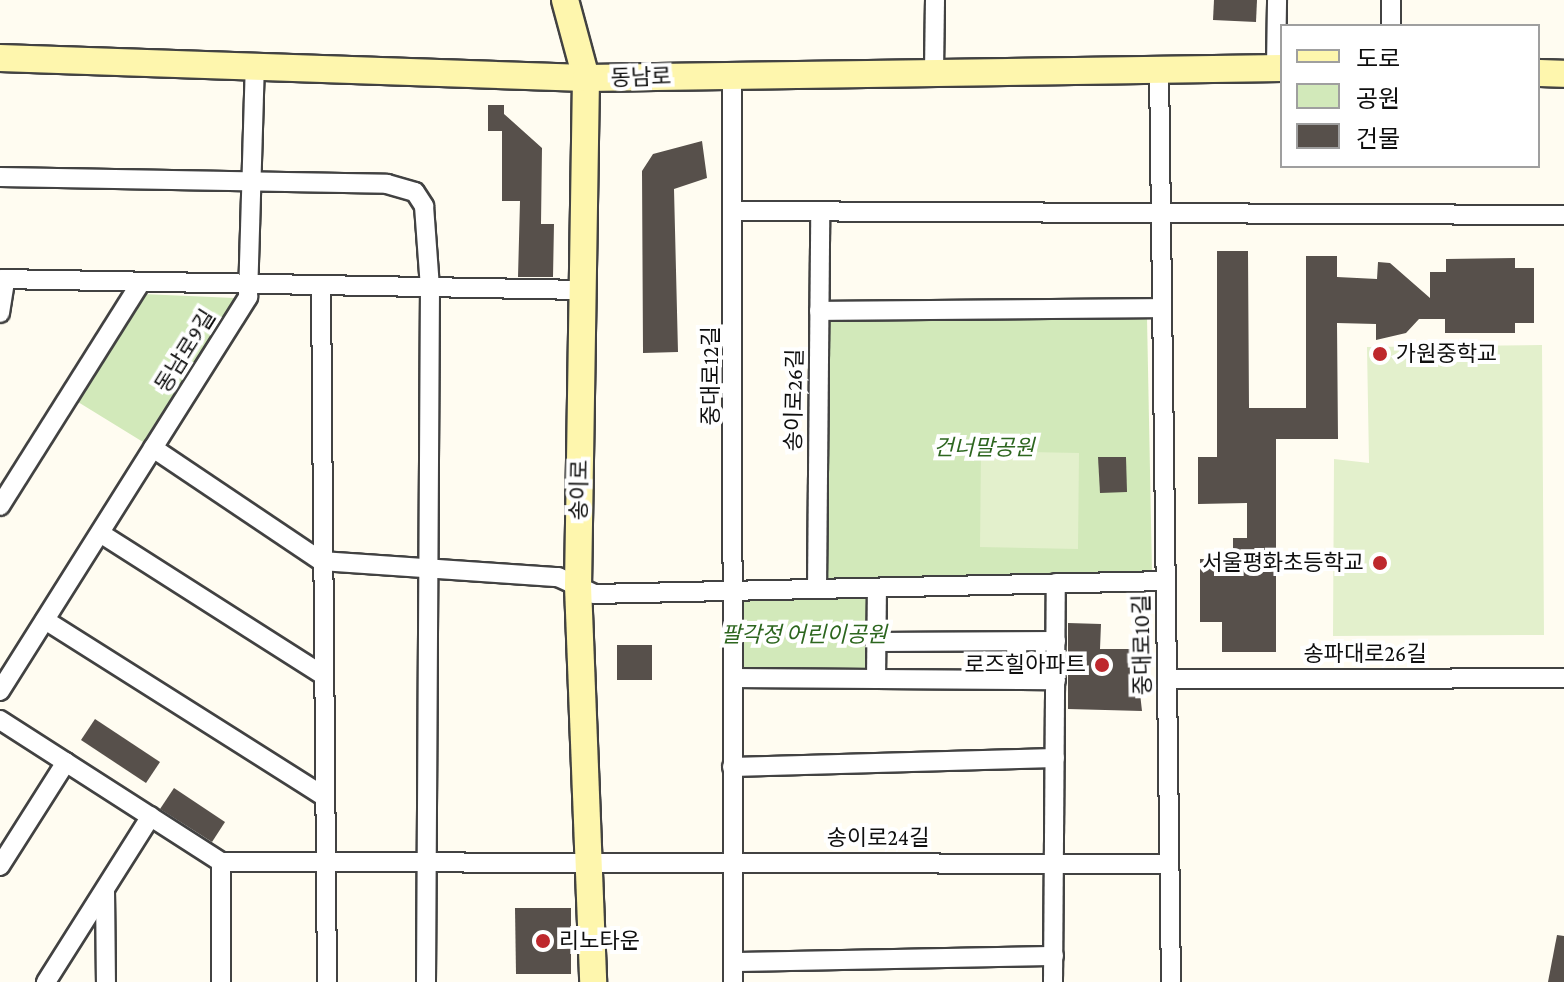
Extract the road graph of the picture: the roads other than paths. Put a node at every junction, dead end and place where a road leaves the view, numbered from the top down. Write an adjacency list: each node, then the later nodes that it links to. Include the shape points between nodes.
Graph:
1 (565, 0): 14 (main road, 송이로)
2 (935, 0): 10 (street)
3 (1277, 0): 9 (street)
4 (1391, 0): 5 (street)
5 (1391, 24)
6 (0, 58): 7 (main road, 동남로)
7 (255, 64): 14 (main road, 동남로); 16 (street, 동남로9길)
8 (1159, 68): 9 (main road, 동남로); 10 (main road, 동남로); 19 (street, 중대로10길)
9 (1279, 68)
10 (934, 71): 12 (main road, 동남로)
11 (1540, 73): 13 (main road)
12 (732, 74): 14 (main road, 동남로); 17 (street, 중대로12길)
13 (1564, 74)
14 (586, 78): 26 (main road, 송이로)
15 (0, 177): 16 (street)
16 (251, 177): 24 (street, 동남로9길); 25 (street, via 387,184 415,192 424,206)
17 (736, 211): 18 (street); 40 (street, 중대로12길)
18 (820, 212): 19 (street); 28 (street, 송이로26길)
19 (1160, 213): 20 (street); 27 (street, 중대로10길)
20 (1564, 215)
21 (2, 280): 22 (street); 29 (street)
22 (140, 284): 24 (street); 31 (street)
23 (321, 286): 24 (street); 25 (street); 33 (street)
24 (248, 287): 30 (street, 동남로9길, via 248,297)
25 (430, 287): 26 (street); 34 (street)
26 (581, 290): 37 (main road, 송이로)
27 (1162, 308): 28 (street); 35 (street, 중대로10길)
28 (819, 311): 39 (street, 송이로26길)
29 (0, 313)
30 (153, 448): 32 (street, 동남로9길); 33 (street)
31 (0, 506)
32 (100, 533): 41 (street, 동남로9길); 44 (street)
33 (321, 561): 34 (street); 44 (street)
34 (427, 568): 37 (street, via 558,577); 58 (street)
35 (1165, 581): 36 (street); 48 (street, 중대로10길)
36 (1056, 583): 38 (street); 42 (street)
37 (578, 586): 40 (street, via 594,594); 57 (main road, 송이로)
38 (877, 588): 39 (street); 43 (street)
39 (817, 589): 40 (street)
40 (734, 591): 45 (street, 중대로12길)
41 (45, 620): 50 (street, 동남로9길); 55 (street)
42 (1056, 641): 43 (street); 49 (street)
43 (876, 642): 47 (street)
44 (321, 674): 55 (street)
45 (733, 678): 47 (street); 54 (street, 중대로12길)
46 (1564, 678): 48 (street, 송파대로26길)
47 (876, 679): 49 (street)
48 (1167, 679): 63 (street, 중대로10길)
49 (1056, 680): 52 (street)
50 (0, 691)
51 (0, 720): 53 (street)
52 (1055, 758): 54 (street); 62 (street)
53 (66, 762): 56 (street); 64 (street)
54 (732, 767): 61 (street, 중대로12길)
55 (323, 796): 60 (street)
56 (151, 816): 59 (street); 65 (street)
57 (587, 858): 58 (street, 송이로24길); 61 (street, 송이로24길); 73 (main road, 송이로)
58 (425, 861): 60 (street, 송이로24길); 72 (street)
59 (221, 862): 60 (street, 송이로24길); 70 (street)
60 (324, 862): 71 (street)
61 (735, 862): 62 (street, 송이로24길); 67 (street, 중대로12길)
62 (1054, 863): 63 (street, 송이로24길); 66 (street)
63 (1169, 864): 76 (street, 중대로10길)
64 (0, 866)
65 (105, 890): 68 (street); 69 (street)
66 (1054, 956): 67 (street); 75 (street)
67 (734, 962): 74 (street, 중대로12길)
68 (46, 982)
69 (106, 982)
70 (221, 982)
71 (327, 982)
72 (426, 982)
73 (593, 982)
74 (733, 982)
75 (1053, 982)
76 (1171, 982)

